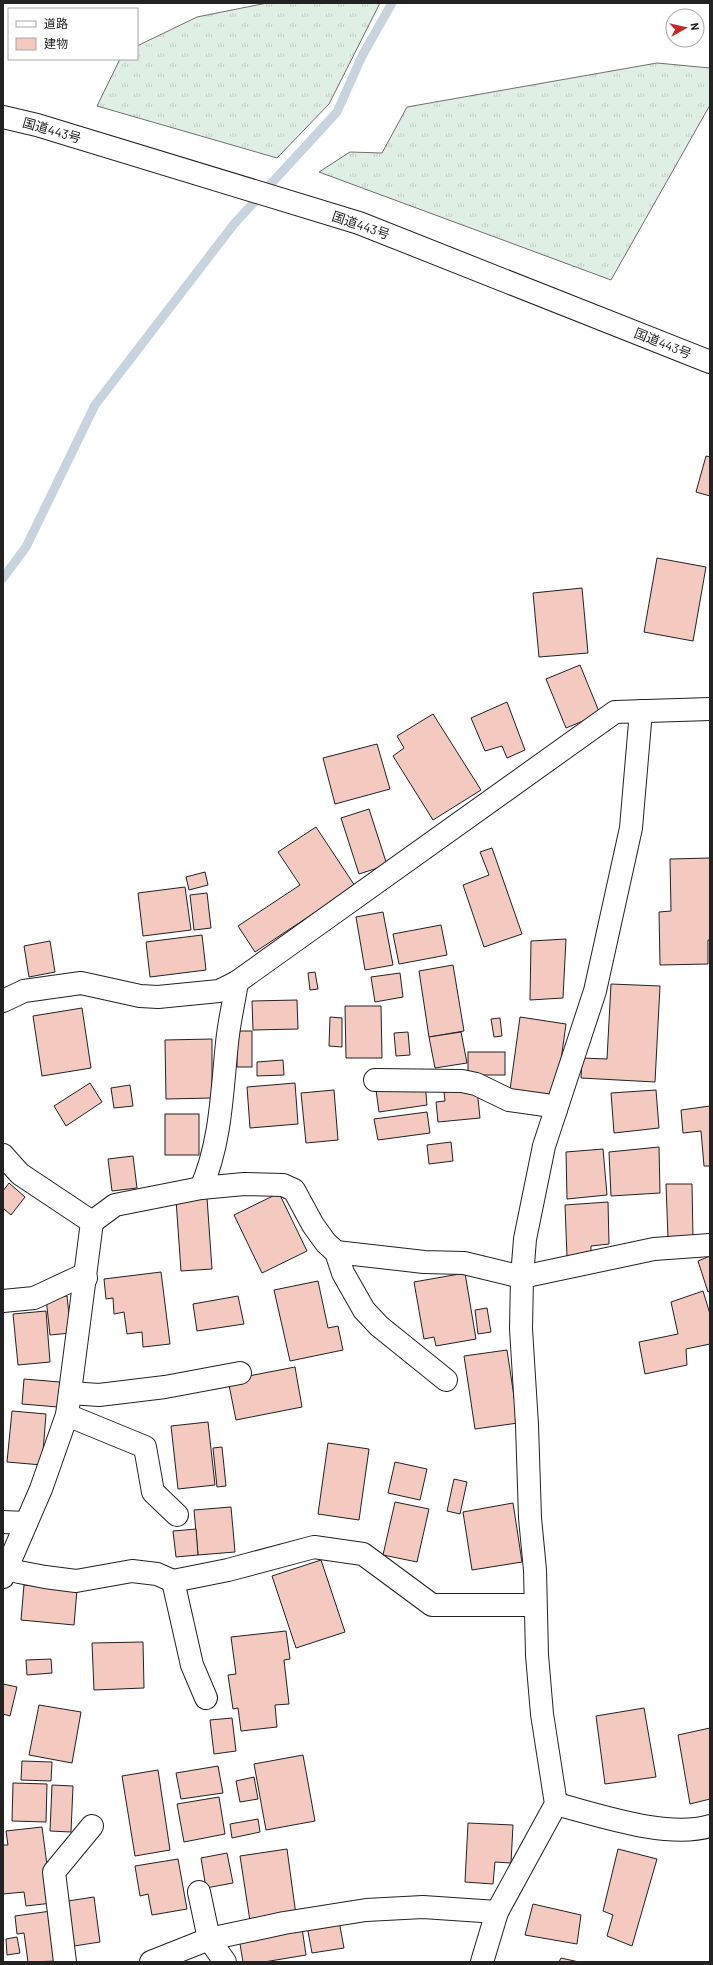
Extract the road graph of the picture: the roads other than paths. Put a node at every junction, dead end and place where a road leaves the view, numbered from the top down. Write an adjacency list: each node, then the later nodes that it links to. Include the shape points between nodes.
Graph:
1 (3, 117): 2 (main road, 国道443号, via 37,125 359,223)
2 (710, 362)
3 (710, 709): 4 (main road)
4 (641, 711): 5 (main road, via 615,712); 8 (main road, via 630,828 595,991)
5 (237, 982): 6 (main road, via 219,991 158,997 140,996 81,983 24,991); 10 (main road, via 227,1041 221,1113)
6 (3, 1001)
7 (375, 1080): 8 (main road, via 462,1080 509,1100 545,1105)
8 (556, 1110): 14 (main road, via 544,1146 531,1203)
9 (3, 1155): 11 (main road, via 20,1174)
10 (201, 1188): 11 (main road, via 115,1204); 13 (main road, via 244,1184 283,1185 294,1190 313,1225)
11 (92, 1222): 15 (main road)
12 (710, 1245): 14 (main road, via 654,1249)
13 (336, 1252): 14 (main road, via 424,1262 464,1263); 18 (main road, via 343,1273 364,1310 379,1326)
14 (522, 1277): 26 (main road, via 521,1329)
15 (86, 1278): 16 (main road, via 79,1276 34,1298); 19 (main road)
16 (3, 1301)
17 (240, 1373): 19 (main road, via 165,1387 98,1395)
18 (446, 1380)
19 (70, 1393): 20 (main road)
20 (67, 1415): 21 (main road, via 145,1447 153,1492); 23 (main road, via 42,1489)
21 (177, 1515)
22 (3, 1522): 23 (main road)
23 (26, 1523): 24 (main road)
24 (5, 1572): 25 (main road, via 76,1581 138,1571 157,1574)
25 (173, 1581): 26 (main road, via 228,1570 314,1547 363,1554 432,1605); 27 (main road, via 192,1665)
26 (535, 1605): 28 (main road, via 542,1714)
27 (206, 1698)
28 (556, 1804): 30 (main road, via 640,1826 696,1830); 32 (main road)
29 (92, 1826): 34 (main road, via 54,1872)
30 (710, 1826)
31 (199, 1892): 33 (main road)
32 (497, 1912): 33 (main road, via 423,1907 366,1910 284,1923); 37 (main road)
33 (209, 1939): 35 (main road); 36 (main road)
34 (66, 1962)
35 (151, 1962)
36 (225, 1962)
37 (482, 1962)

